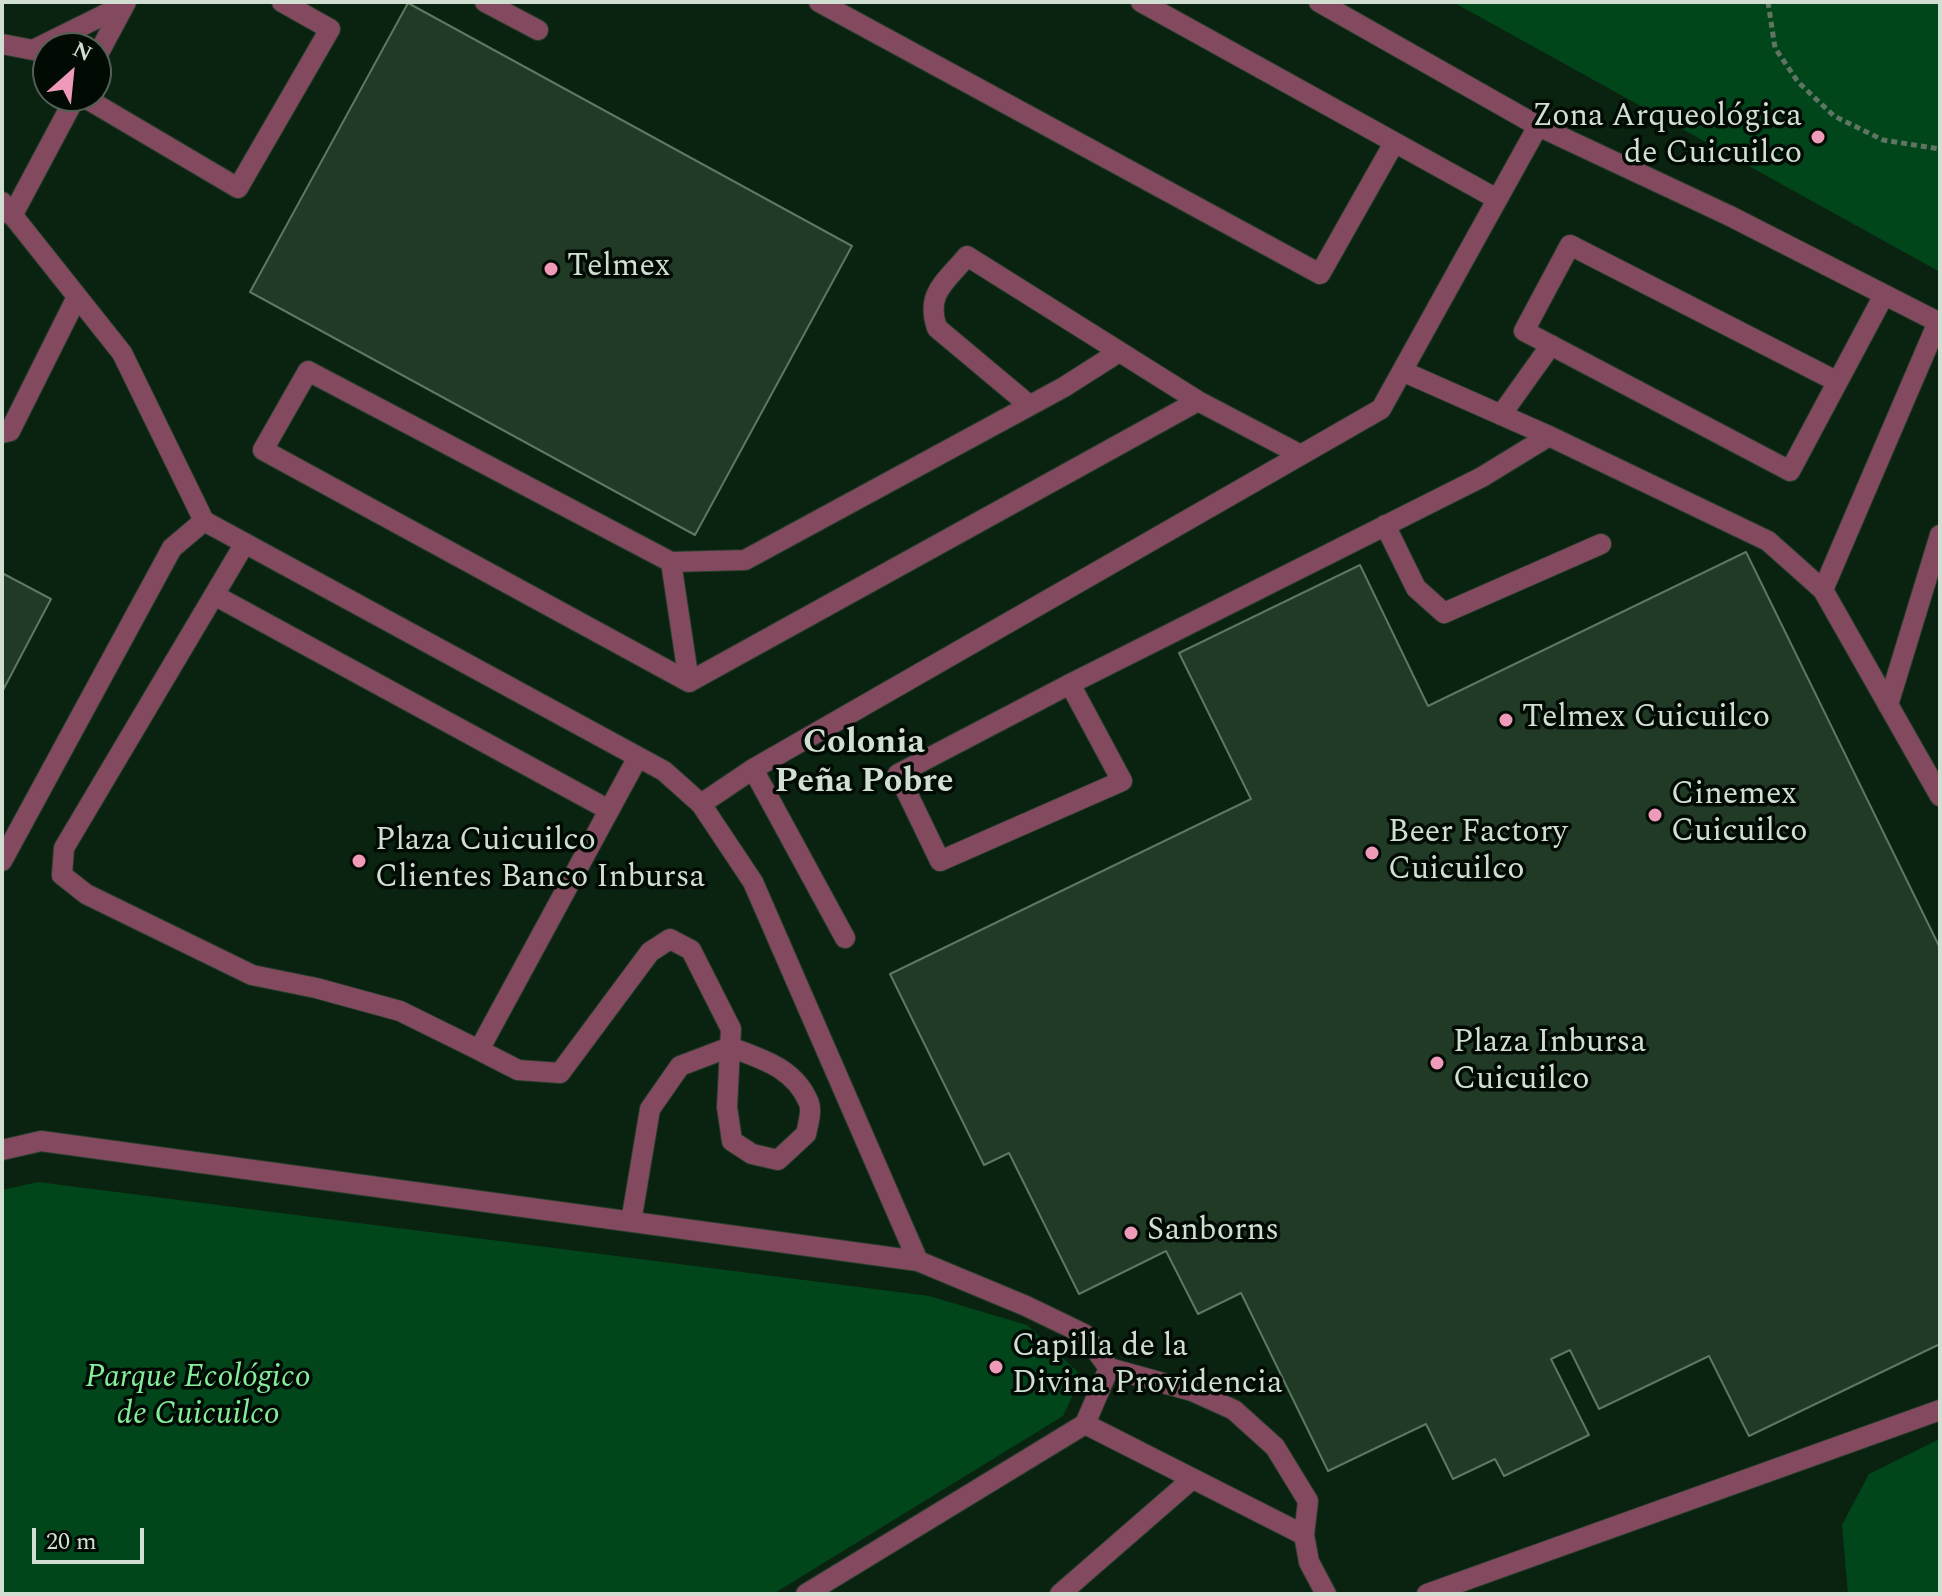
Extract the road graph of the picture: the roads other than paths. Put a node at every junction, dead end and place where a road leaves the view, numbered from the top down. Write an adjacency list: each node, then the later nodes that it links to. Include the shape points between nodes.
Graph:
1 (282, 2): 11 (lane, via 330,29 238,188)
2 (485, 2): 7 (lane)
3 (819, 2): 13 (lane, via 1320,274)
4 (1141, 2): 13 (lane)
5 (1319, 2): 12 (lane)
6 (125, 4): 8 (lane); 9 (lane, via 33,50)
7 (538, 30)
8 (110, 32)
9 (2, 44)
10 (69, 112): 15 (lane)
11 (107, 112)
12 (1538, 126): 14 (lane); 16 (lane)
13 (1394, 143): 14 (lane)
14 (1497, 199): 21 (lane)
15 (7, 209): 17 (lane)
16 (1884, 295): 18 (lane); 22 (lane)
17 (77, 297): 26 (lane, via 10,431); 29 (lane, via 122,353)
18 (1939, 323): 35 (lane)
19 (1551, 345): 22 (lane, via 1790,471); 22 (lane, via 1524,331 1570,245); 25 (lane)
20 (1119, 352): 23 (lane); 24 (lane); 24 (lane, via 967,256 933,297 937,328)
21 (1402, 371): 25 (lane); 28 (lane, via 1381,409)
22 (1836, 381)
23 (1198, 401): 28 (lane); 37 (lane)
24 (1029, 405): 34 (lane, via 745,560)
25 (1501, 415): 27 (lane)
26 (2, 433)
27 (1549, 436): 30 (lane, via 1482,477); 35 (lane, via 1768,541)
28 (1301, 455): 42 (lane)
29 (204, 521): 32 (lane); 46 (lane, via 172,548)
30 (1385, 525): 33 (lane, via 1416,588 1444,613); 38 (lane)
31 (1940, 535): 39 (lane)
32 (245, 543): 36 (lane); 40 (lane)
33 (1601, 544)
34 (671, 562): 37 (lane); 37 (lane, via 308,371 263,450)
35 (1823, 590): 39 (lane)
36 (214, 595): 45 (lane); 49 (lane, via 64,848 62,875 86,894 252,975 400,1011)
37 (689, 682)
38 (1070, 684): 38 (lane, via 1122,781 940,861 898,774)
39 (1888, 705): 43 (lane)
40 (638, 757): 44 (lane, via 664,771); 45 (lane)
41 (1940, 760): 43 (lane)
42 (753, 769): 44 (lane); 47 (lane)
43 (1935, 788)
44 (701, 804): 52 (lane, via 753,882)
45 (609, 810): 49 (lane)
46 (2, 861)
47 (845, 938)
48 (730, 1047): 48 (lane, via 790,1074 810,1105 806,1134 778,1160 752,1154 732,1141 727,1107); 49 (lane, via 731,1029 691,950 670,939 650,952 560,1073 518,1070); 51 (lane, via 680,1066 650,1109)
49 (479, 1050)
50 (2, 1150): 51 (lane, via 41,1141)
51 (631, 1222): 52 (lane)
52 (918, 1261): 53 (lane, via 1084,1334)
53 (1109, 1368): 55 (lane); 57 (lane, via 1192,1391 1234,1410 1275,1447 1308,1501)
54 (1940, 1410): 62 (lane)
55 (1085, 1424): 56 (lane); 58 (lane)
56 (1191, 1480): 57 (lane); 61 (lane)
57 (1304, 1535): 59 (lane, via 1309,1562)
58 (832, 1588): 60 (lane)
59 (1324, 1593)
60 (806, 1594)
61 (1060, 1594)
62 (1427, 1594)

